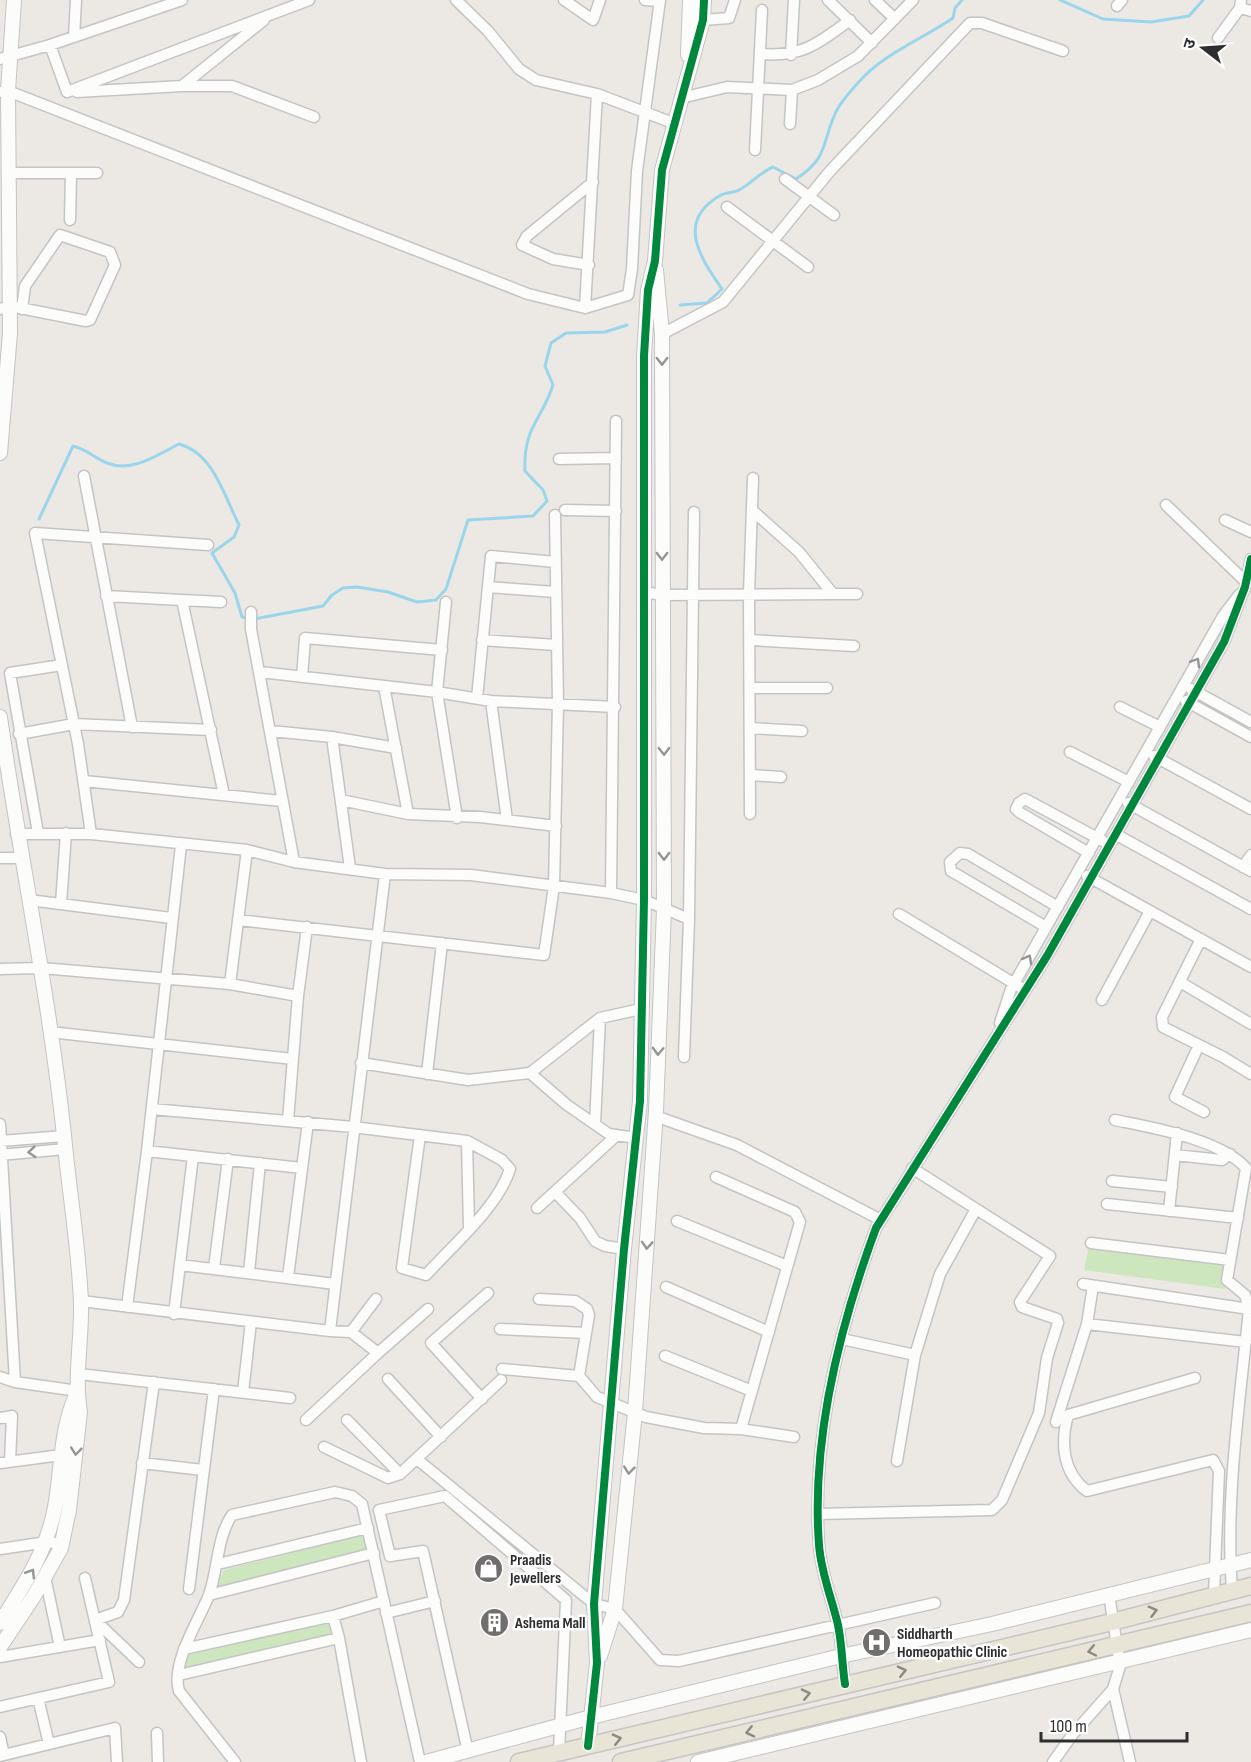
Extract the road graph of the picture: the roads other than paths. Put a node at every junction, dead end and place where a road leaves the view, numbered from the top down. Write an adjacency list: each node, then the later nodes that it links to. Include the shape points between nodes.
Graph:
1 (14, 0): 31 (street)
2 (76, 0): 24 (street)
3 (182, 0): 24 (street)
4 (309, 0): 20 (street)
5 (456, 0): 38 (street, via 519,69 536,80)
6 (564, 0): 7 (street, via 593,20)
7 (600, 0)
8 (645, 0): 9 (street)
9 (660, 0): 42 (street)
10 (690, 0): 32 (street)
11 (705, 0): 22 (street)
12 (735, 0): 22 (street, via 729,18)
13 (794, 0): 30 (street)
14 (828, 0): 23 (street)
15 (875, 0): 21 (street)
16 (913, 0): 21 (street)
17 (1240, 4): 19 (street); 25 (street)
18 (762, 10): 29 (street)
19 (1251, 11)
20 (271, 15): 33 (street); 37 (street)
21 (895, 19): 26 (street)
22 (703, 20): 32 (street)
23 (850, 20): 26 (street); 30 (street, via 829,38)
24 (74, 37): 27 (street)
25 (1218, 38)
26 (872, 43): 35 (street, via 818,80)
27 (50, 45): 31 (street); 37 (street)
28 (1063, 51): 52 (street, via 982,23 970,23)
29 (761, 54): 30 (street); 34 (street)
30 (791, 55)
31 (5, 57): 36 (street)
32 (688, 69): 39 (street)
33 (182, 86): 37 (street); 43 (street, via 232,86)
34 (759, 90): 35 (street); 39 (street, via 727,87); 46 (street)
35 (792, 90): 45 (street)
36 (4, 92): 40 (street); 41 (street)
37 (68, 92)
38 (597, 94): 42 (street); 51 (street)
39 (681, 98): 44 (street)
40 (22, 99): 41 (street); 62 (street, via 528,294)
41 (4, 106): 47 (street)
42 (646, 112): 44 (street); 60 (street, via 637,171)
43 (314, 117)
44 (673, 123): 59 (street, via 660,183)
45 (790, 124)
46 (755, 150)
47 (9, 173): 49 (street); 61 (street)
48 (97, 173): 49 (street)
49 (71, 175): 55 (street)
50 (785, 179): 52 (street)
51 (593, 182): 57 (street); 57 (street, via 527,236 522,245 553,259)
52 (809, 196): 54 (street); 56 (street)
53 (727, 207): 56 (street)
54 (834, 215)
55 (70, 220)
56 (772, 241): 58 (street); 63 (street, via 723,302)
57 (589, 265): 62 (street)
58 (808, 267)
59 (653, 290): 60 (street); 63 (street); 84 (street, via 644,356)
60 (628, 295): 62 (street)
61 (11, 308): 61 (street, via 90,320 115,265 113,257 110,252 60,235); 64 (street)
62 (585, 308)
63 (662, 334): 89 (street, one-way to 89)
64 (2, 408): 66 (street)
65 (616, 421): 67 (street)
66 (0, 453)
67 (616, 458): 68 (street); 72 (street)
68 (559, 459)
69 (84, 476): 77 (street)
70 (753, 478): 73 (street)
71 (1166, 505): 81 (street)
72 (616, 511): 80 (street, via 560,513); 114 (street)
73 (753, 511): 86 (street); 87 (street, via 799,552)
74 (694, 512): 85 (street)
75 (1226, 520): 76 (street)
76 (1251, 532)
77 (94, 536): 78 (street); 90 (street); 100 (street, via 34,533)
78 (208, 545)
79 (1251, 559): 81 (street)
80 (555, 562): 82 (street, via 491,556); 83 (street)
81 (1248, 584): 103 (street, one-way to 81, via 1223,616); 108 (street, via 1224,642)
82 (488, 587): 83 (street); 95 (street)
83 (555, 592): 97 (street)
84 (644, 592): 89 (street); 143 (street)
85 (692, 594): 86 (street); 89 (street); 178 (street)
86 (749, 594): 87 (street); 96 (street)
87 (833, 594): 88 (street)
88 (857, 594)
89 (662, 595): 144 (street, one-way to 144)
90 (106, 596): 91 (street); 119 (street)
91 (182, 600): 92 (street); 122 (street)
92 (220, 602)
93 (446, 602): 99 (street)
94 (251, 612): 101 (street)
95 (482, 640): 97 (street); 110 (street)
96 (750, 640): 98 (street); 105 (street)
97 (556, 645): 112 (street)
98 (854, 646)
99 (442, 650): 102 (street, via 305,638); 107 (street)
100 (62, 665): 118 (street); 126 (street, via 10,674)
101 (260, 672): 102 (street); 123 (street)
102 (302, 677): 104 (street)
103 (1183, 684): 108 (street); 109 (street)
104 (384, 686): 107 (street); 128 (street)
105 (750, 687): 106 (street); 121 (street)
106 (827, 688)
107 (437, 692): 110 (street); 146 (street)
108 (1196, 692): 113 (street); 117 (street)
109 (1176, 696): 113 (street); 120 (street)
110 (477, 698): 111 (street)
111 (491, 701): 112 (street); 147 (street)
112 (558, 703): 114 (street); 148 (street)
113 (1190, 704): 125 (street); 131 (street)
114 (615, 707): 168 (street)
115 (1120, 707): 120 (street)
116 (0, 717): 151 (street)
117 (1251, 722)
118 (74, 724): 119 (street); 126 (street); 134 (street)
119 (132, 727): 122 (street)
120 (1160, 727): 130 (street)
121 (750, 728): 124 (street); 132 (street)
122 (211, 730): 136 (street)
123 (271, 731): 127 (street); 139 (street)
124 (802, 731)
125 (1249, 733)
126 (19, 734): 149 (street)
127 (332, 737): 128 (street); 138 (street)
128 (396, 748): 142 (street)
129 (1070, 752): 135 (street)
130 (1145, 752): 131 (street); 135 (street)
131 (1160, 759): 140 (street); 141 (street)
132 (751, 775): 133 (street); 145 (street)
133 (782, 777)
134 (84, 781): 136 (street); 152 (street)
135 (1129, 782): 137 (street)
136 (224, 795): 139 (street)
137 (1119, 799): 140 (street); 153 (street)
138 (341, 800): 142 (street); 162 (street)
139 (282, 801): 161 (street)
140 (1133, 806): 154 (street); 163 (street)
141 (1251, 809)
142 (408, 814): 146 (street)
143 (643, 814): 144 (street); 170 (street)
144 (664, 814): 173 (street, one-way to 173)
145 (750, 814)
146 (457, 818): 147 (street)
147 (507, 820): 148 (street)
148 (556, 826): 167 (street)
149 (38, 833): 150 (street); 151 (street)
150 (66, 833): 152 (street); 171 (street)
151 (16, 834): 160 (street)
152 (91, 834): 155 (street)
153 (1097, 838): 154 (street); 157 (street); 157 (street, via 1025,800 1019,803 1019,812)
154 (1114, 840): 166 (street); 174 (street)
155 (181, 845): 156 (street); 177 (street)
156 (247, 850): 161 (street); 179 (street)
157 (1089, 853): 164 (street)
158 (1251, 855): 163 (street)
159 (0, 858): 160 (street)
160 (21, 858): 169 (street)
161 (294, 862): 162 (street)
162 (350, 868): 165 (street)
163 (1247, 869)
164 (1079, 871): 166 (street); 172 (street)
165 (385, 874): 167 (street, via 471,875); 182 (street)
166 (1092, 878): 175 (street); 192 (street)
167 (554, 886): 168 (street); 184 (street, via 544,955)
168 (611, 893): 170 (street)
169 (29, 900): 171 (street); 186 (street)
170 (644, 900): 173 (street); 195 (street)
171 (61, 904): 177 (street)
172 (1058, 906): 181 (street); 181 (street, via 968,854 960,853 950,862 951,871)
173 (664, 909): 178 (street); 209 (street, one-way to 209)
174 (1251, 909)
175 (1150, 911): 183 (street); 194 (street)
176 (899, 914): 191 (street)
177 (171, 918): 188 (street)
178 (689, 919): 202 (street)
179 (238, 920): 180 (street); 190 (street)
180 (307, 927): 182 (street); 193 (street)
181 (1046, 927): 191 (street, one-way to 181)
182 (377, 935): 184 (street); 204 (street)
183 (1201, 939): 185 (street); 189 (street)
184 (442, 943): 206 (street)
185 (1251, 967)
186 (41, 968): 187 (street); 188 (street); 198 (street)
187 (0, 969)
188 (165, 979): 190 (street); 200 (street)
189 (1180, 982): 197 (street); 201 (street, via 1162,1017 1163,1027)
190 (230, 984): 193 (street)
191 (1014, 984): 192 (street); 199 (street)
192 (1025, 990): 199 (street)
193 (298, 996): 203 (street)
194 (1102, 1000)
195 (641, 1008): 196 (street); 208 (street)
196 (600, 1018): 205 (street); 217 (street)
197 (1251, 1023)
198 (50, 1032): 200 (street); 225 (street)
199 (997, 1032): 234 (street)
200 (159, 1043): 203 (street); 210 (street)
201 (1199, 1045): 207 (street); 211 (street, via 1175,1097)
202 (684, 1057)
203 (293, 1059): 214 (street)
204 (361, 1064): 206 (street); 218 (street)
205 (530, 1073): 206 (street, via 468,1080); 217 (street)
206 (427, 1074)
207 (1251, 1074)
208 (640, 1101): 209 (street); 222 (street)
209 (656, 1102): 212 (street)
210 (152, 1108): 214 (street); 226 (street)
211 (1204, 1112)
212 (655, 1116): 245 (street, via 737,1145); 292 (street, one-way to 292)
213 (1115, 1120): 219 (street)
214 (288, 1121): 215 (street)
215 (308, 1122): 218 (street); 233 (street)
216 (0, 1124): 223 (street)
217 (594, 1124): 221 (street)
218 (353, 1126): 220 (street); 256 (street)
219 (1177, 1133): 227 (street); 229 (street)
220 (420, 1135): 224 (street); 247 (street, via 402,1268 426,1275)
221 (617, 1135): 222 (street); 238 (street)
222 (636, 1138): 249 (street)
223 (1, 1141): 225 (street); 228 (street)
224 (466, 1142): 247 (street); 247 (street, via 502,1160 510,1169 491,1204)
225 (64, 1143): 228 (street, one-way to 228); 261 (street)
226 (147, 1151): 230 (street); 262 (street)
227 (1230, 1154): 229 (street, via 1222,1160); 243 (street, via 1246,1168)
228 (2, 1155): 244 (street)
229 (1175, 1155): 237 (street)
230 (193, 1156): 231 (street); 251 (street)
231 (228, 1159): 232 (street); 253 (street)
232 (260, 1163): 233 (street); 254 (street)
233 (302, 1168): 255 (street)
234 (912, 1168): 241 (street); 245 (street)
235 (716, 1177): 252 (street, via 795,1212 800,1222)
236 (1113, 1181): 237 (street)
237 (1172, 1187): 242 (street)
238 (555, 1192): 240 (street); 249 (street, via 595,1241)
239 (1107, 1204): 242 (street)
240 (537, 1208)
241 (976, 1209): 276 (street, via 940,1274); 308 (street, via 1050,1256 1020,1302 1022,1307 1057,1319 1058,1323 1047,1358 1039,1413 1002,1500 992,1510)
242 (1169, 1211): 243 (street)
243 (1238, 1218): 250 (street)
244 (4, 1219): 283 (street)
245 (881, 1220): 273 (street, via 858,1275)
246 (677, 1221): 252 (street)
247 (469, 1227)
248 (1091, 1243): 250 (street)
249 (624, 1249): 291 (street)
250 (1230, 1260): 264 (street, via 1227,1280 1245,1295)
251 (180, 1265): 253 (street); 265 (street)
252 (788, 1266): 271 (street)
253 (214, 1268): 254 (street)
254 (249, 1272): 255 (street)
255 (288, 1278): 256 (street)
256 (335, 1284): 269 (street)
257 (666, 1287): 271 (street)
258 (488, 1293): 290 (street, via 432,1343)
259 (376, 1299): 270 (street)
260 (539, 1299): 272 (street, via 583,1305 589,1315)
261 (81, 1301): 262 (street); 278 (street)
262 (127, 1307): 265 (street)
263 (428, 1309): 275 (street)
264 (1249, 1309): 267 (street, via 1088,1285); 274 (street)
265 (174, 1314): 266 (street)
266 (251, 1322): 269 (street); 288 (street)
267 (1087, 1324): 274 (street); 296 (street)
268 (500, 1329): 272 (street)
269 (330, 1330): 270 (street)
270 (351, 1332): 275 (street)
271 (769, 1332): 286 (street)
272 (586, 1333): 279 (street)
273 (842, 1339): 276 (street); 308 (street, via 818,1465)
274 (1246, 1341): 316 (street)
275 (378, 1353): 294 (street)
276 (915, 1355): 303 (street)
277 (665, 1356): 286 (street)
278 (79, 1374): 284 (street); 287 (street)
279 (579, 1376): 290 (street, via 502,1374); 291 (street, via 597,1397)
280 (0, 1377): 283 (street)
281 (1194, 1378): 316 (street, via 1068,1415 1062,1437 1068,1471 1087,1491 1213,1460 1219,1471 1216,1493)
282 (388, 1379): 298 (street)
283 (15, 1382): 287 (street)
284 (154, 1382): 285 (street); 305 (street)
285 (214, 1389): 288 (street); 306 (street)
286 (752, 1391): 297 (street)
287 (77, 1392): 301 (street, via 68,1413); 311 (street, one-way to 311, via 80,1412)
288 (243, 1392): 289 (street)
289 (290, 1398)
290 (482, 1399): 298 (street)
291 (611, 1402): 292 (street); 328 (street)
292 (635, 1412): 297 (street, via 704,1428); 329 (street, one-way to 329)
293 (0, 1418): 304 (street, via 12,1416)
294 (306, 1420)
295 (347, 1420): 307 (street)
296 (1056, 1422)
297 (741, 1429): 299 (street)
298 (441, 1437): 302 (street)
299 (794, 1437)
300 (324, 1447): 307 (street, via 388,1478)
301 (61, 1455): 304 (street); 310 (street, via 56,1506)
302 (418, 1460): 307 (street); 328 (street)
303 (897, 1461)
304 (5, 1462)
305 (142, 1463): 306 (street); 333 (street, via 124,1600 118,1612)
306 (203, 1470): 320 (street)
307 (400, 1474)
308 (818, 1514): 336 (street, via 819,1547)
309 (368, 1528): 313 (street); 315 (street); 315 (street, via 362,1504 352,1496 335,1492 232,1515 225,1525)
310 (47, 1542): 311 (street); 312 (street); 335 (street, one-way to 310)
311 (62, 1544): 317 (street)
312 (0, 1549)
313 (374, 1553): 324 (street); 325 (street)
314 (1251, 1560): 316 (street)
315 (218, 1564): 324 (street)
316 (1223, 1566): 321 (street); 322 (street); 323 (street)
317 (45, 1577): 341 (street); 342 (street)
318 (85, 1578): 333 (street)
319 (1251, 1586): 321 (main road)
320 (189, 1589)
321 (1232, 1590): 323 (main road)
322 (1109, 1594): 334 (street); 344 (street)
323 (1214, 1594): 334 (main road, one-way to 323)
324 (209, 1595): 343 (street)
325 (384, 1601): 330 (street); 332 (street)
326 (435, 1601): 330 (street); 356 (street, via 423,1551 390,1556 379,1510 445,1496 566,1600); 361 (street)
327 (935, 1603): 336 (street)
328 (594, 1604): 329 (street); 348 (street)
329 (615, 1609): 336 (street, via 660,1660 679,1661); 348 (street)
330 (386, 1613): 368 (street)
331 (1251, 1613): 340 (main road)
332 (333, 1616): 338 (street); 343 (street)
333 (95, 1620): 339 (street); 346 (street)
334 (1112, 1622): 340 (street); 350 (main road, one-way to 334)
335 (0, 1623)
336 (838, 1626): 344 (street)
337 (1251, 1630): 347 (street)
338 (339, 1638): 349 (street); 367 (street)
339 (100, 1640): 342 (street); 352 (street, via 109,1682)
340 (1115, 1645): 347 (street); 355 (main road, one-way to 355)
341 (0, 1647)
342 (60, 1647): 345 (street)
343 (184, 1649): 349 (street)
344 (841, 1656): 350 (street); 354 (street)
345 (0, 1657)
346 (139, 1662)
347 (1119, 1662): 351 (street); 355 (street)
348 (597, 1663): 354 (street)
349 (178, 1675): 366 (street, via 179,1691)
350 (845, 1684): 360 (main road, one-way to 350)
351 (1113, 1689): 373 (street); 374 (street)
352 (38, 1698): 353 (street); 359 (street)
353 (0, 1707)
354 (591, 1717): 356 (street); 360 (street)
355 (849, 1717): 371 (main road, one-way to 371); 372 (street)
356 (559, 1726): 361 (street); 362 (street)
357 (157, 1733): 365 (street)
358 (0, 1737): 363 (street)
359 (49, 1744): 363 (street); 364 (street, via 115,1728)
360 (588, 1746): 362 (main road)
361 (468, 1752): 369 (street)
362 (559, 1752): 370 (main road)
363 (2, 1755)
364 (117, 1762)
365 (158, 1762)
366 (236, 1762)
367 (361, 1762)
368 (420, 1762)
369 (426, 1762)
370 (519, 1762)
371 (621, 1762)
372 (698, 1762)
373 (1053, 1762)
374 (1130, 1762)

